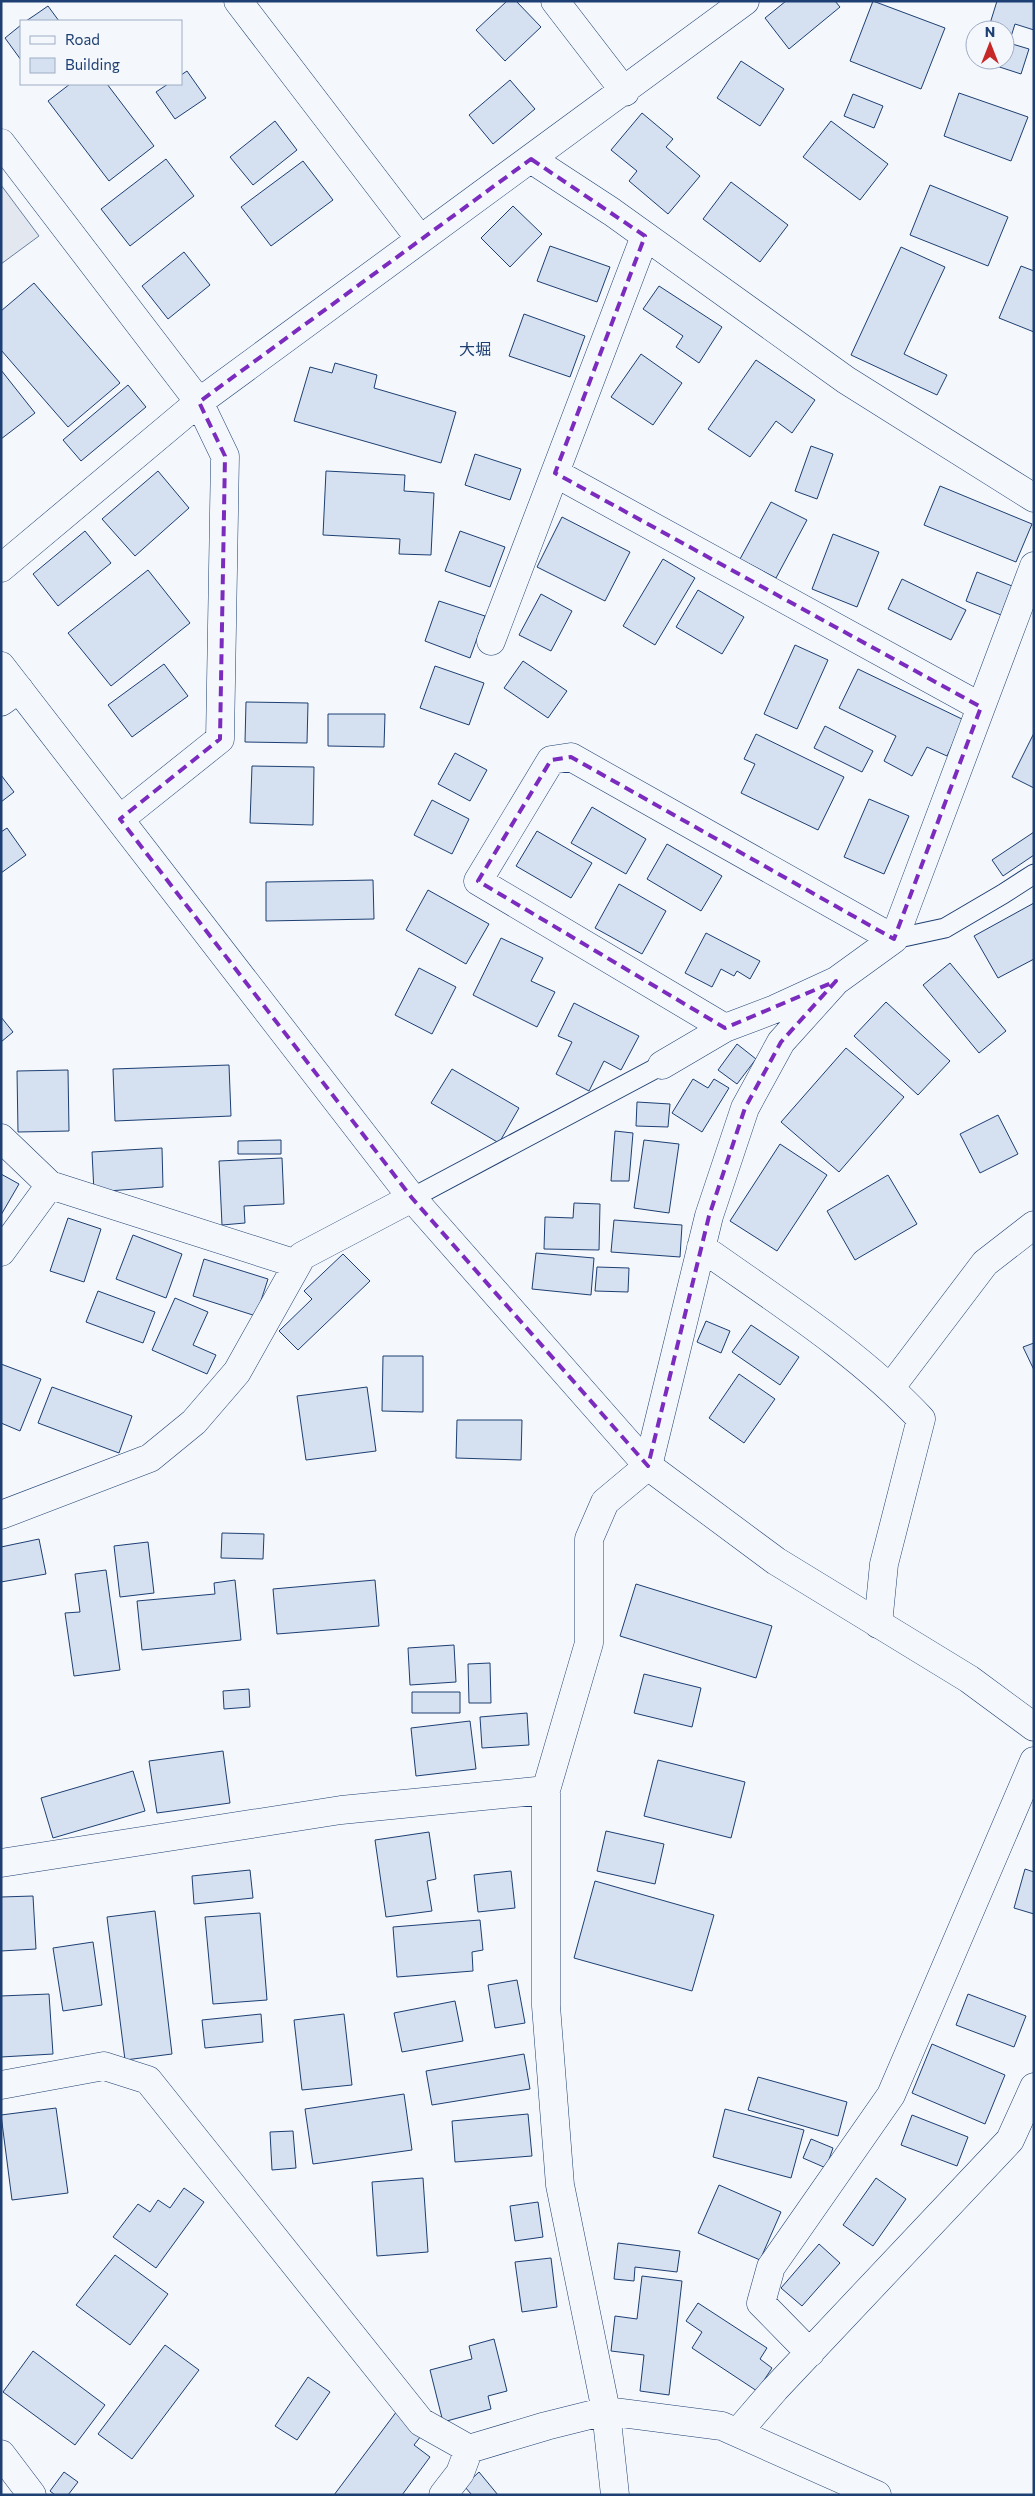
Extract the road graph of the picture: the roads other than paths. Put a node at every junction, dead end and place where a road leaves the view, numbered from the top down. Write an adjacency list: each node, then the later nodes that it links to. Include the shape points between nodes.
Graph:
1 (238, 1): 8 (street)
2 (555, 1): 4 (street)
3 (745, 1): 4 (street)
4 (625, 92): 6 (street)
5 (1, 143): 9 (street)
6 (531, 159): 7 (street); 8 (street)
7 (645, 236): 10 (street); 11 (street, via 846,380)
8 (420, 239): 9 (street)
9 (199, 402): 13 (street); 18 (street, via 225,456 220,738)
10 (555, 472): 14 (street); 17 (street)
11 (1034, 498)
12 (1034, 566): 17 (street)
13 (1, 568)
14 (491, 641)
15 (1, 666): 16 (street)
16 (10, 696): 18 (street)
17 (981, 708): 20 (street)
18 (120, 819): 26 (street)
19 (1034, 874): 20 (lane, via 944,928)
20 (894, 939): 21 (street); 22 (street, via 571,757 551,760 478,881)
21 (836, 981): 22 (street); 28 (street, via 781,1042 745,1108)
22 (725, 1028): 23 (street)
23 (662, 1065): 26 (lane)
24 (1, 1138): 25 (street)
25 (50, 1185): 29 (street); 30 (street)
26 (412, 1198): 30 (street, via 302,1256); 32 (street)
27 (1034, 1225): 31 (street, via 985,1263)
28 (701, 1247): 31 (street, via 837,1343); 32 (street)
29 (1, 1252)
30 (297, 1264): 33 (street, via 237,1372 194,1422 150,1458)
31 (891, 1387): 34 (street, via 921,1419 884,1564)
32 (648, 1466): 34 (street, via 776,1562); 37 (street, via 605,1502 589,1539 589,1643)
33 (1, 1514)
34 (878, 1624): 35 (street, via 969,1679)
35 (1034, 1727)
36 (1034, 1762): 41 (street, via 891,2095 771,2267 761,2303)
37 (546, 1790): 38 (street, via 342,1810); 42 (street, via 546,2006 560,2185)
38 (1, 1863)
39 (1, 2085): 44 (street, via 104,2066 148,2080 421,2422)
40 (1034, 2087): 41 (street, via 1010,2140)
41 (810, 2353): 43 (street)
42 (606, 2411): 43 (street, via 722,2426); 44 (street); 49 (street)
43 (738, 2432): 46 (street)
44 (469, 2449): 48 (street, via 460,2473)
45 (1, 2454): 47 (street)
46 (823, 2482): 50 (street)
47 (32, 2495)
48 (443, 2495)
49 (615, 2495)
50 (876, 2495)

